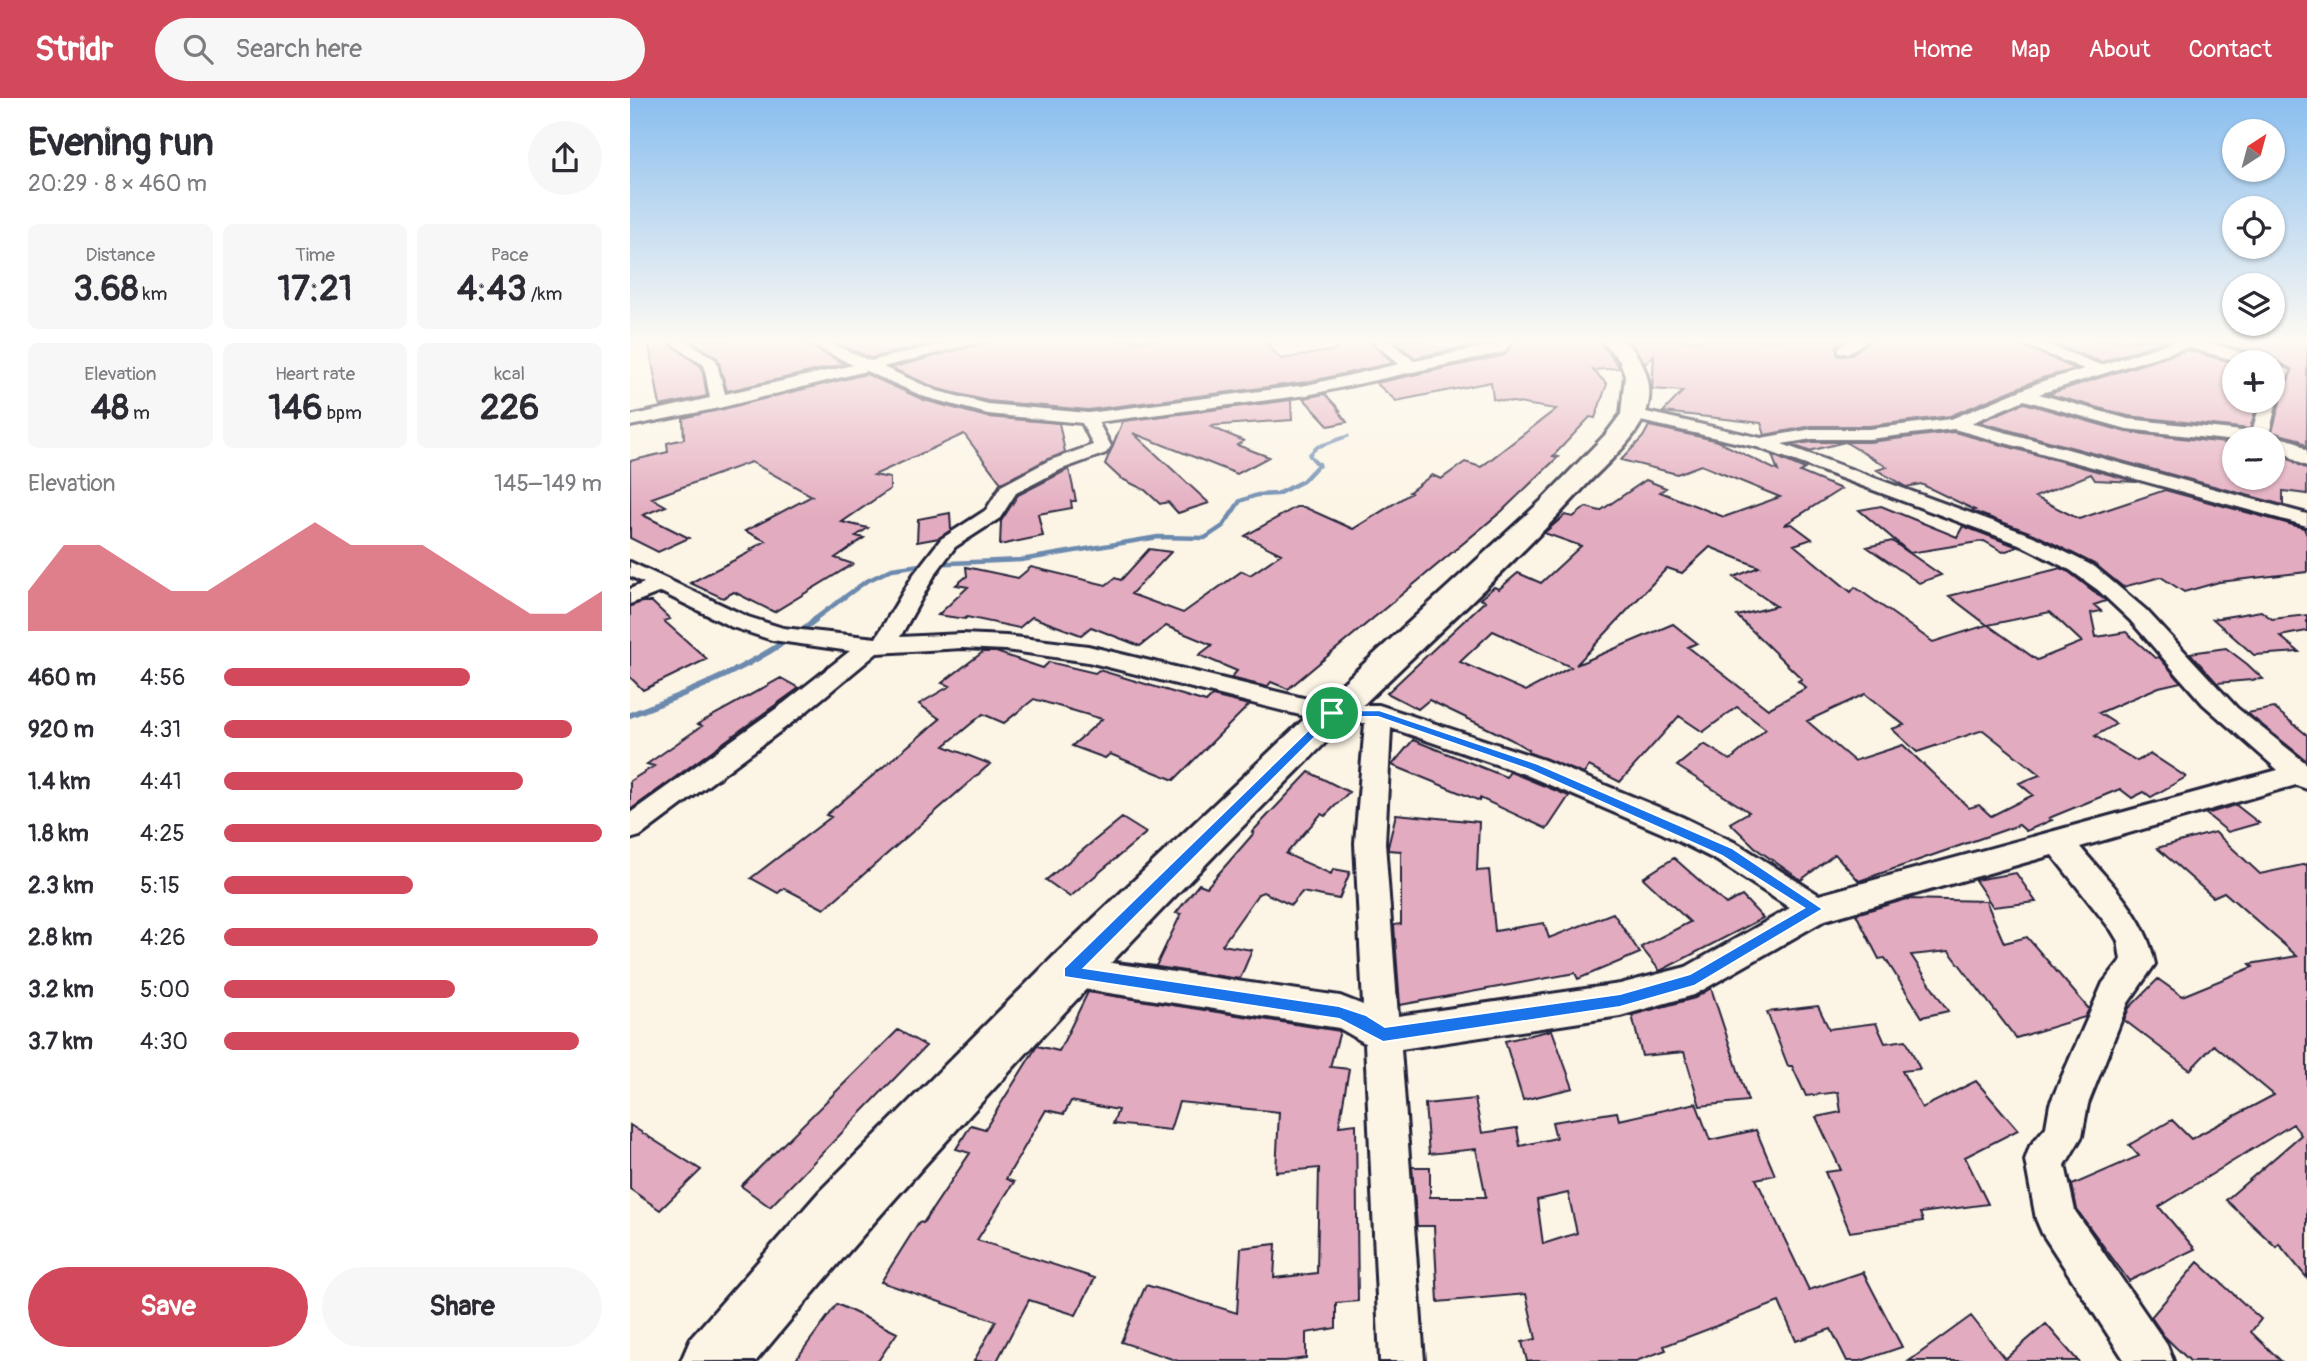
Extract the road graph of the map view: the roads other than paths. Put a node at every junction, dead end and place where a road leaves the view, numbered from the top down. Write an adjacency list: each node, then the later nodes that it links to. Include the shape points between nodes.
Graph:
1 (718, 399): 8 (street)
2 (735, 399): 8 (street)
3 (950, 399): 10 (street, via 988,409)
4 (1237, 399): 10 (street)
5 (1635, 399): 9 (main road)
6 (2014, 399): 12 (street)
7 (2038, 399): 13 (street, via 2127,424)
8 (719, 403): 11 (street)
9 (1633, 414): 14 (street); 22 (main road, via 1550,508)
10 (1088, 418): 21 (street, via 1100,449 1055,465 1008,490 985,524 942,549)
11 (630, 421)
12 (1954, 424): 14 (street, via 1869,434 1812,434); 17 (street)
13 (2222, 435)
14 (1762, 443): 24 (street, via 2026,540 2095,578 2134,611 2228,714)
15 (2285, 444): 16 (street)
16 (2307, 461)
17 (2307, 520)
18 (630, 568): 19 (street)
19 (659, 584): 20 (street); 21 (street, via 740,622 780,635)
20 (630, 597)
21 (877, 646): 22 (street, via 995,643 1087,654); 25 (street)
22 (1332, 713): 23 (street); 28 (main road)
23 (1379, 714): 27 (street, via 1534,767 1672,825 1727,852); 29 (street, via 1370,843)
24 (2304, 777): 26 (street)
25 (630, 828)
26 (2059, 843): 27 (street); 32 (street, via 2123,921 2134,939 2138,964 2115,994 2069,1104 2063,1136 2044,1160 2056,1219)
27 (1816, 909): 29 (street, via 1694,980 1620,1000)
28 (1070, 972): 29 (street, via 1339,1012); 30 (main road, via 841,1212)
29 (1383, 1035): 31 (street)
30 (714, 1361)
31 (1402, 1361)
32 (2151, 1361)

